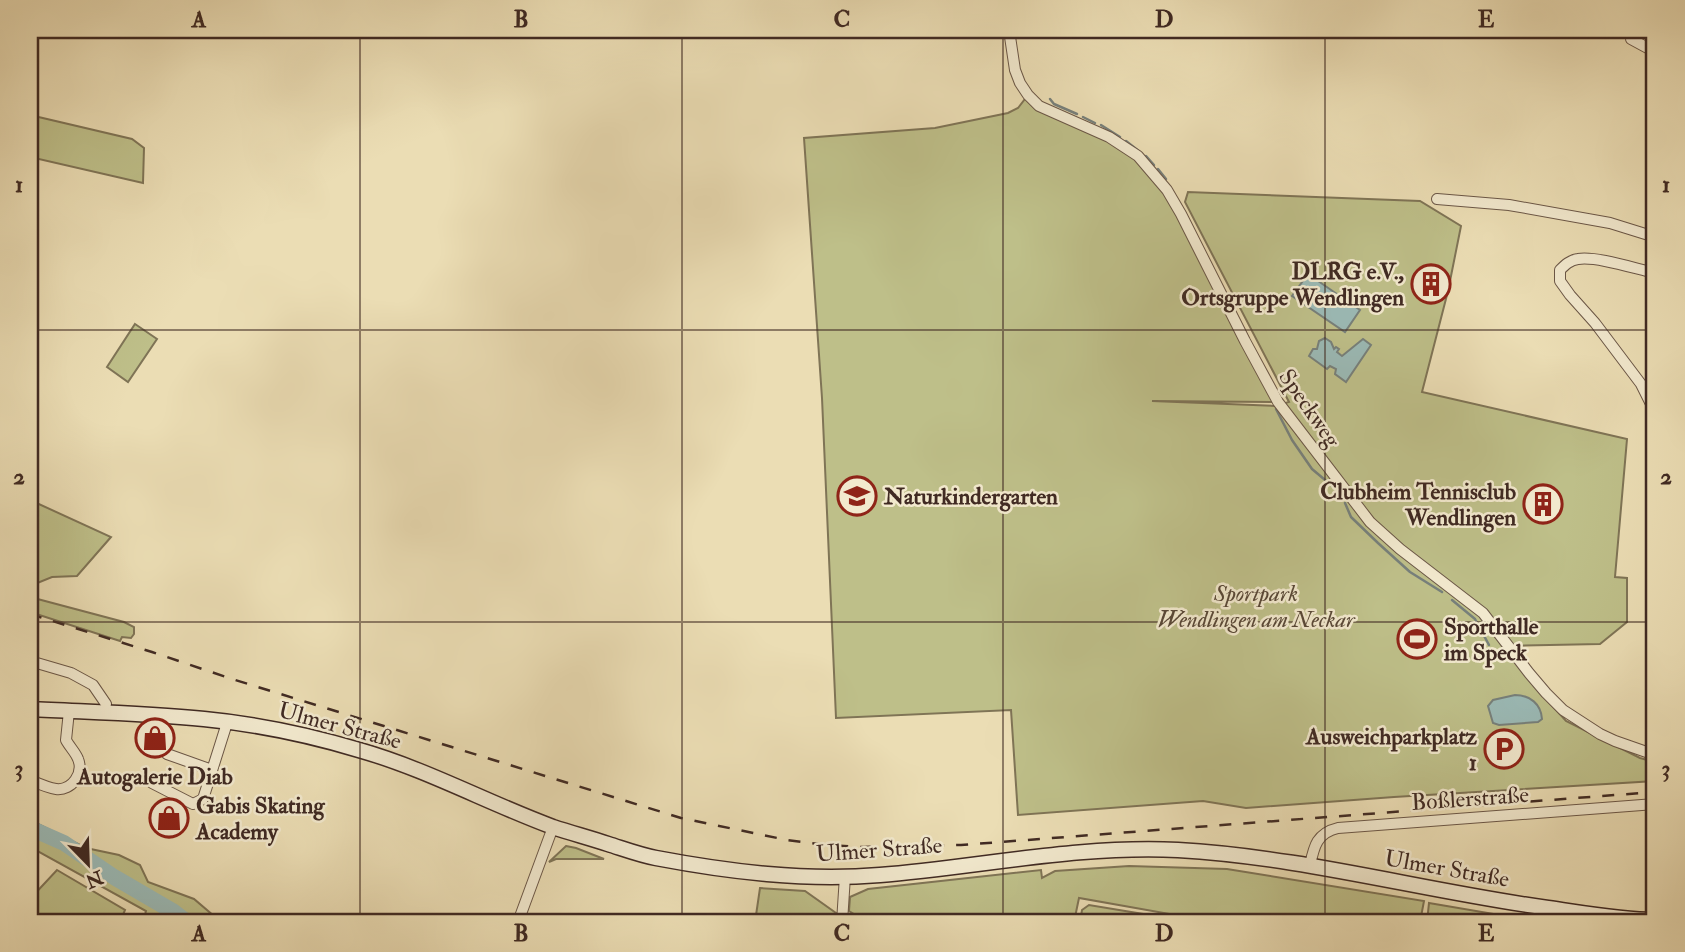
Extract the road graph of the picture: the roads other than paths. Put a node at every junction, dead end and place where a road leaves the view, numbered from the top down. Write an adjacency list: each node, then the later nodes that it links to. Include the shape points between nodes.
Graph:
1 (1009, 30): 14 (street, Speckweg, via 1014,70 1028,95 1040,106 1109,137 1138,156 1167,190 1278,402 1370,522 1483,612 1563,710 1600,734)
2 (1631, 39): 3 (street)
3 (1655, 52)
4 (1437, 199): 5 (street, via 1610,223)
5 (1655, 237)
6 (1655, 274): 7 (street, via 1578,258 1560,270 1559,281 1611,343)
7 (1655, 412)
8 (30, 661): 9 (street, via 93,685)
9 (106, 704)
10 (30, 709): 11 (main road, Ulmer Straße)
11 (69, 711): 12 (main road, Ulmer Straße); 16 (street, via 66,740 78,759 80,773 67,787 57,789)
12 (228, 723): 15 (street); 19 (main road, Ulmer Straße, via 361,750)
13 (167, 754): 15 (street)
14 (1655, 755)
15 (212, 769): 17 (street, via 203,799 193,804)
16 (30, 780)
17 (152, 783)
18 (1655, 804): 20 (street, Boßlerstraße, via 1338,828 1319,838)
19 (553, 827): 21 (main road, Ulmer Straße, via 649,856 726,870); 23 (street)
20 (1310, 865): 21 (main road, Ulmer Straße, via 1139,849); 22 (main road, Ulmer Straße, via 1519,904)
21 (845, 876): 24 (street)
22 (1650, 921)
23 (518, 922)
24 (842, 922)

